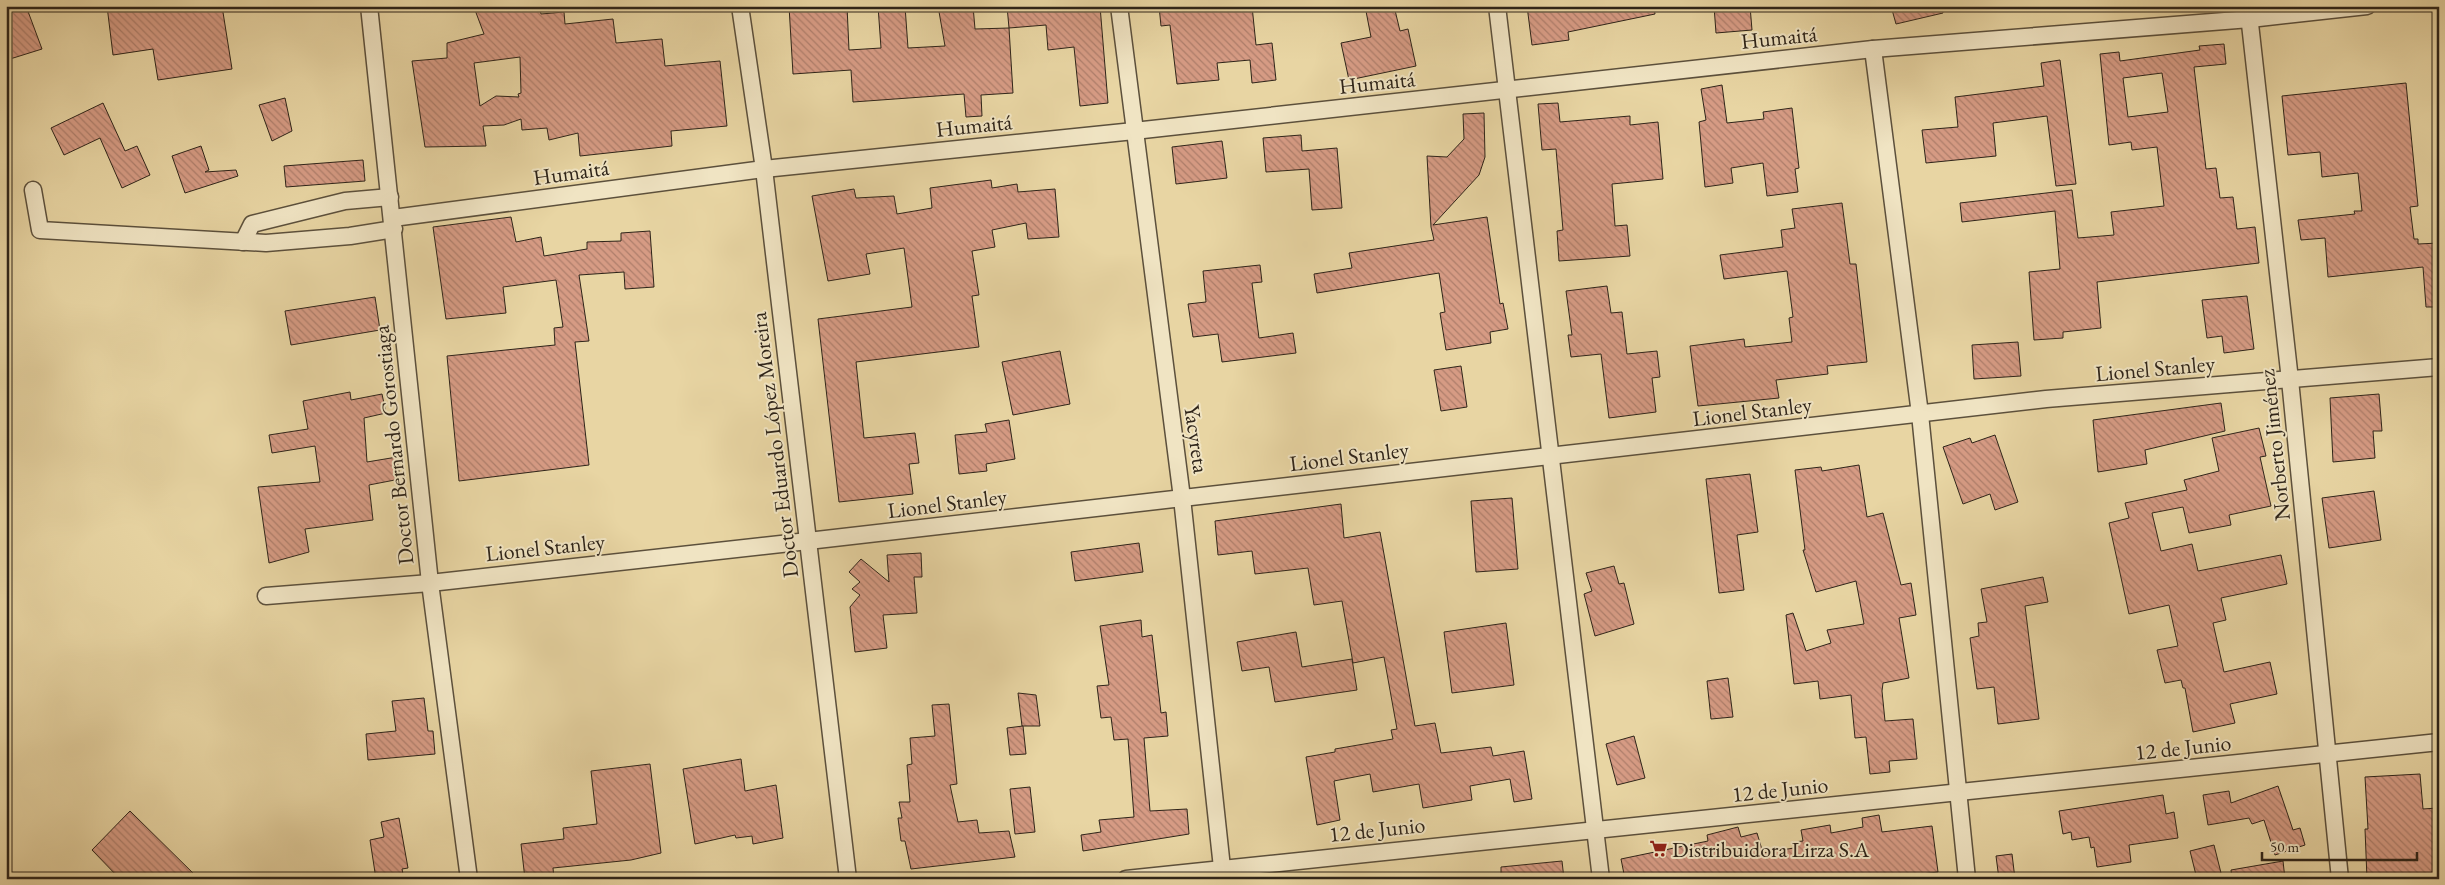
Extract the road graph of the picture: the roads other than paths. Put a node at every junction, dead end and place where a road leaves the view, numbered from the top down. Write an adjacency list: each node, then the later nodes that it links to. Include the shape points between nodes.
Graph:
1 (369, 6): 12 (street, Doctor Bernardo Gorostiaga)
2 (740, 6): 10 (street, Doctor Eduardo López Moreira)
3 (1119, 6): 9 (street, Yacyreta)
4 (1496, 6): 8 (street)
5 (2367, 6): 6 (street, Humaitá)
6 (2249, 13): 7 (street, Humaitá); 16 (street, Norberto Jiménez)
7 (1873, 49): 8 (street, Humaitá); 17 (street)
8 (1508, 90): 9 (street, Humaitá); 18 (street)
9 (1134, 131): 10 (street, Humaitá); 19 (street, Yacyreta)
10 (764, 169): 13 (street, Humaitá); 20 (street, Doctor Eduardo López Moreira)
11 (33, 190): 14 (street, Humaitá, via 40,230)
12 (390, 197): 13 (street, Doctor Bernardo Gorostiaga); 14 (street, via 345,202 252,224)
13 (393, 224): 14 (street, Humaitá, via 350,236); 21 (street, Doctor Bernardo Gorostiaga)
14 (243, 242)
15 (2439, 367): 16 (street, Lionel Stanley)
16 (2290, 380): 17 (street, Lionel Stanley, via 2046,399); 24 (street, Norberto Jiménez)
17 (1920, 414): 18 (street, Lionel Stanley); 25 (street)
18 (1550, 456): 19 (street, Lionel Stanley); 26 (street)
19 (1182, 498): 20 (street, Lionel Stanley); 27 (street, Yacyreta)
20 (808, 541): 21 (street, Lionel Stanley); 29 (street, Doctor Eduardo López Moreira)
21 (430, 583): 22 (street, Lionel Stanley); 28 (street, Doctor Bernardo Gorostiaga)
22 (266, 596)
23 (2439, 742): 24 (street, 12 de Junio)
24 (2328, 754): 25 (street, 12 de Junio); 33 (street, Norberto Jiménez)
25 (1960, 794): 26 (street, 12 de Junio); 32 (street)
26 (1596, 830): 27 (street, 12 de Junio); 31 (street)
27 (1223, 873): 30 (street, 12 de Junio)
28 (469, 879)
29 (848, 879)
30 (1126, 879)
31 (1601, 879)
32 (1967, 879)
33 (2340, 879)

